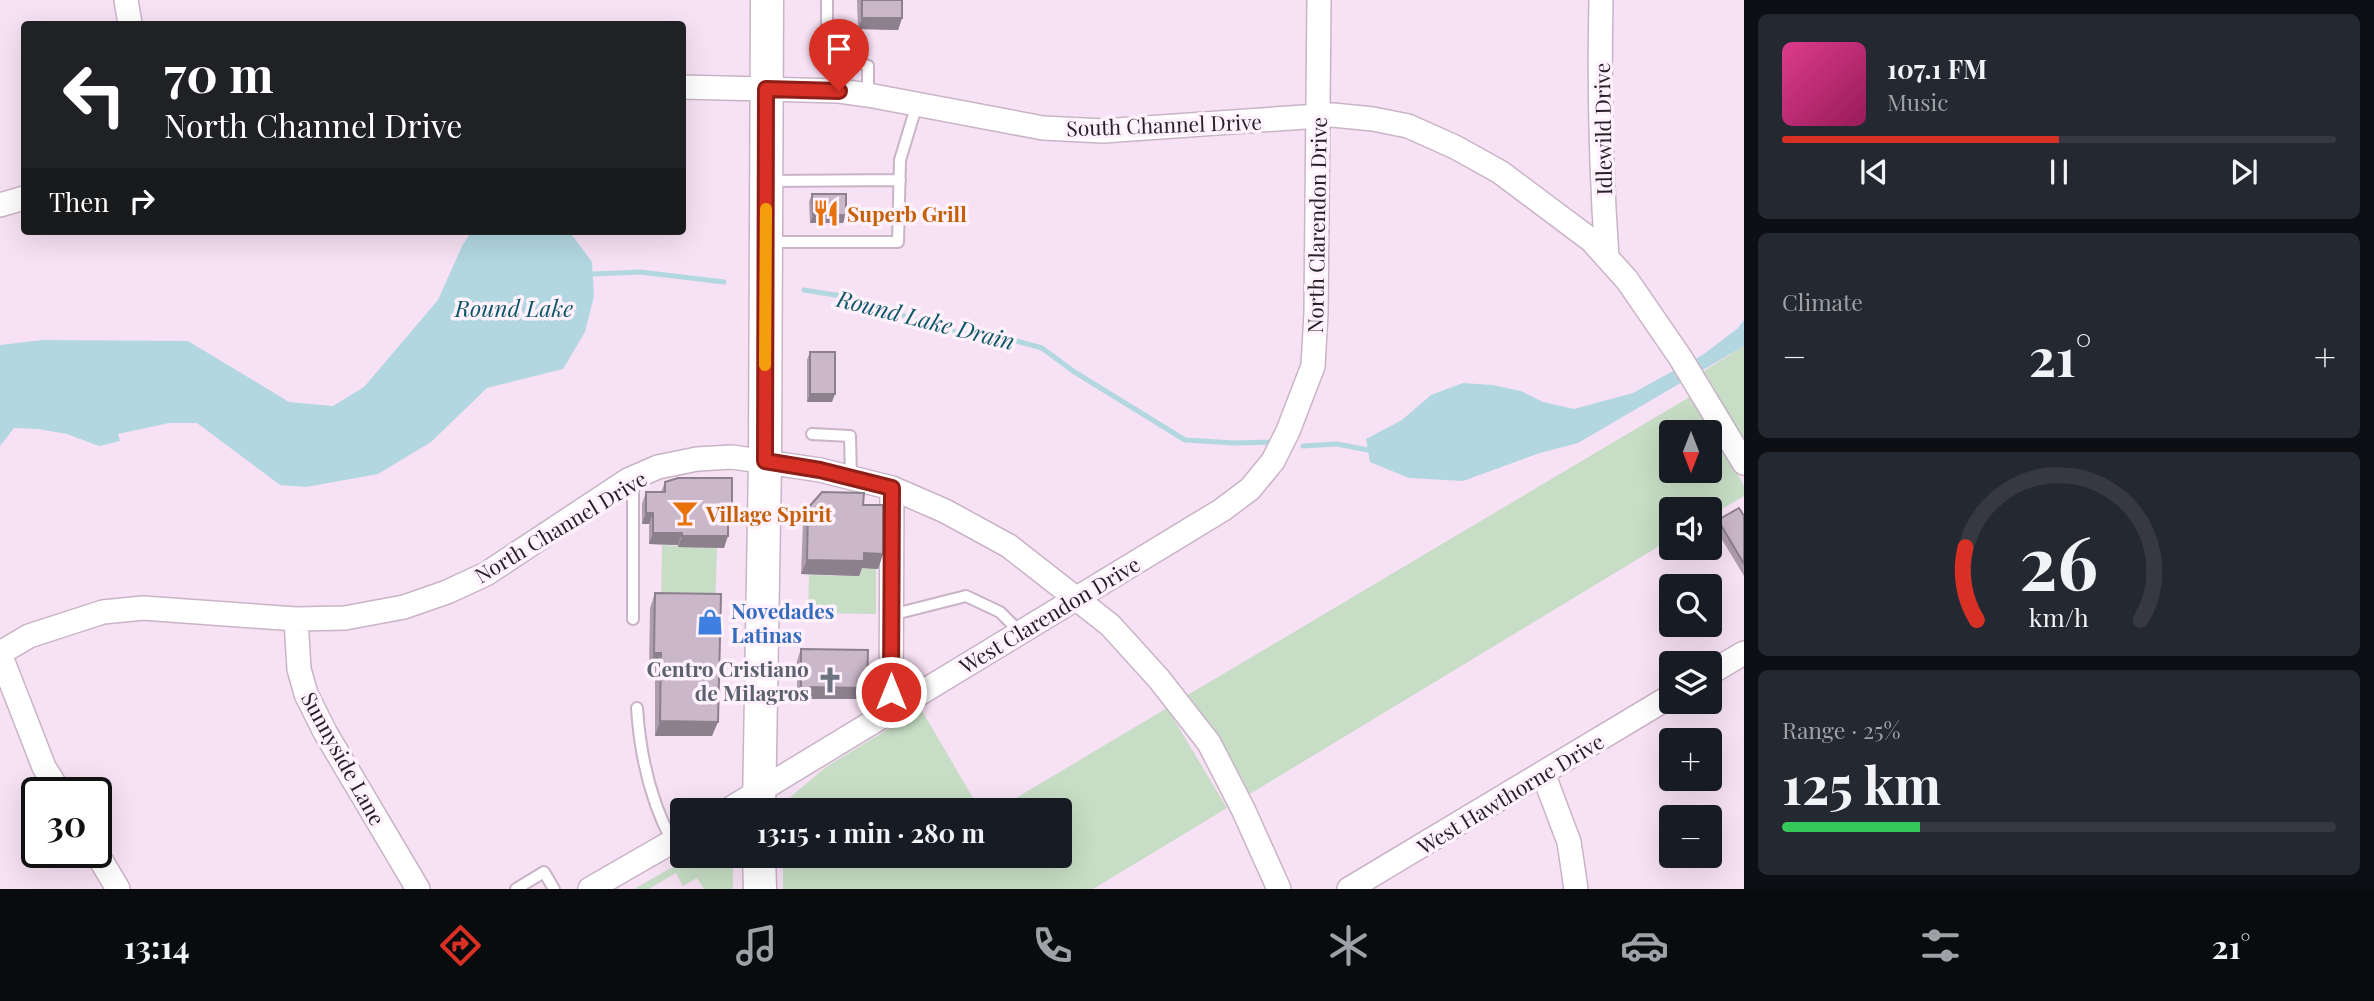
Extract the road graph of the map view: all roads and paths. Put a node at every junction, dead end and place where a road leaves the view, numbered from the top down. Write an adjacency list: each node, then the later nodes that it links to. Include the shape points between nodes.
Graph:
1 (126, 0): 6 (street)
2 (767, 0): 8 (main road)
3 (827, 0): 9 (lane, via 827,48 868,66)
4 (1319, 0): 11 (street, North Clarendon Drive)
5 (1601, 0): 17 (street, Idlewild Drive, via 1601,160)
6 (130, 21)
7 (686, 87): 8 (street, South Channel Drive)
8 (766, 89): 9 (street, South Channel Drive); 13 (main road)
9 (868, 95): 10 (street, South Channel Drive)
10 (916, 104): 11 (street, South Channel Drive, via 1042,128 1103,131); 12 (lane, via 900,160)
11 (1318, 116): 17 (street, South Channel Drive, via 1408,126 1455,147 1500,172 1591,240); 19 (street, North Clarendon Drive, via 1313,366)
12 (900, 180): 13 (lane); 16 (lane, via 898,242)
13 (766, 181): 16 (main road)
14 (21, 199): 15 (street)
15 (0, 205)
16 (766, 242): 20 (main road)
17 (1607, 258): 21 (street, South Channel Drive, via 1680,357)
18 (812, 434): 23 (lane, via 850,436)
19 (1282, 444): 25 (street, West Clarendon Drive, via 1250,489)
20 (765, 461): 22 (street, North Channel Drive, via 697,459); 23 (street, North Channel Drive); 38 (main road)
21 (1744, 463)
22 (633, 478): 27 (street, North Channel Drive, via 486,574 447,592 404,607 345,618); 28 (lane)
23 (851, 478): 24 (street, North Channel Drive)
24 (892, 488): 25 (street, North Channel Drive, via 1009,546); 26 (street)
25 (1077, 598): 29 (street, West Clarendon Drive); 50 (street, North Channel Drive, via 1110,625 1209,743)
26 (891, 615): 29 (lane, via 967,596 1000,611); 35 (street)
27 (296, 619): 30 (street, North Channel Drive, via 143,608 103,612 29,636); 45 (street, Sunnyside Lane, via 299,669 306,694)
28 (633, 619)
29 (1020, 632): 35 (street, West Clarendon Drive)
30 (0, 653): 37 (street)
31 (1744, 653): 32 (street)
32 (1722, 666)
33 (1659, 703): 36 (street, West Hawthorne Drive)
34 (636, 708): 40 (lane, via 648,777 659,815)
35 (891, 709): 39 (street, West Clarendon Drive)
36 (1543, 773): 51 (street, West Hawthorne Drive); 52 (street, via 1569,842)
37 (50, 777)
38 (759, 798)
39 (765, 798)
40 (670, 829)
41 (670, 842): 48 (street)
42 (106, 868): 44 (street)
43 (759, 868): 49 (main road)
44 (118, 889)
45 (418, 889)
46 (516, 889): 47 (lane, via 544,872)
47 (554, 889)
48 (590, 889)
49 (760, 889)
50 (1279, 889)
51 (1349, 889)
52 (1576, 889)

